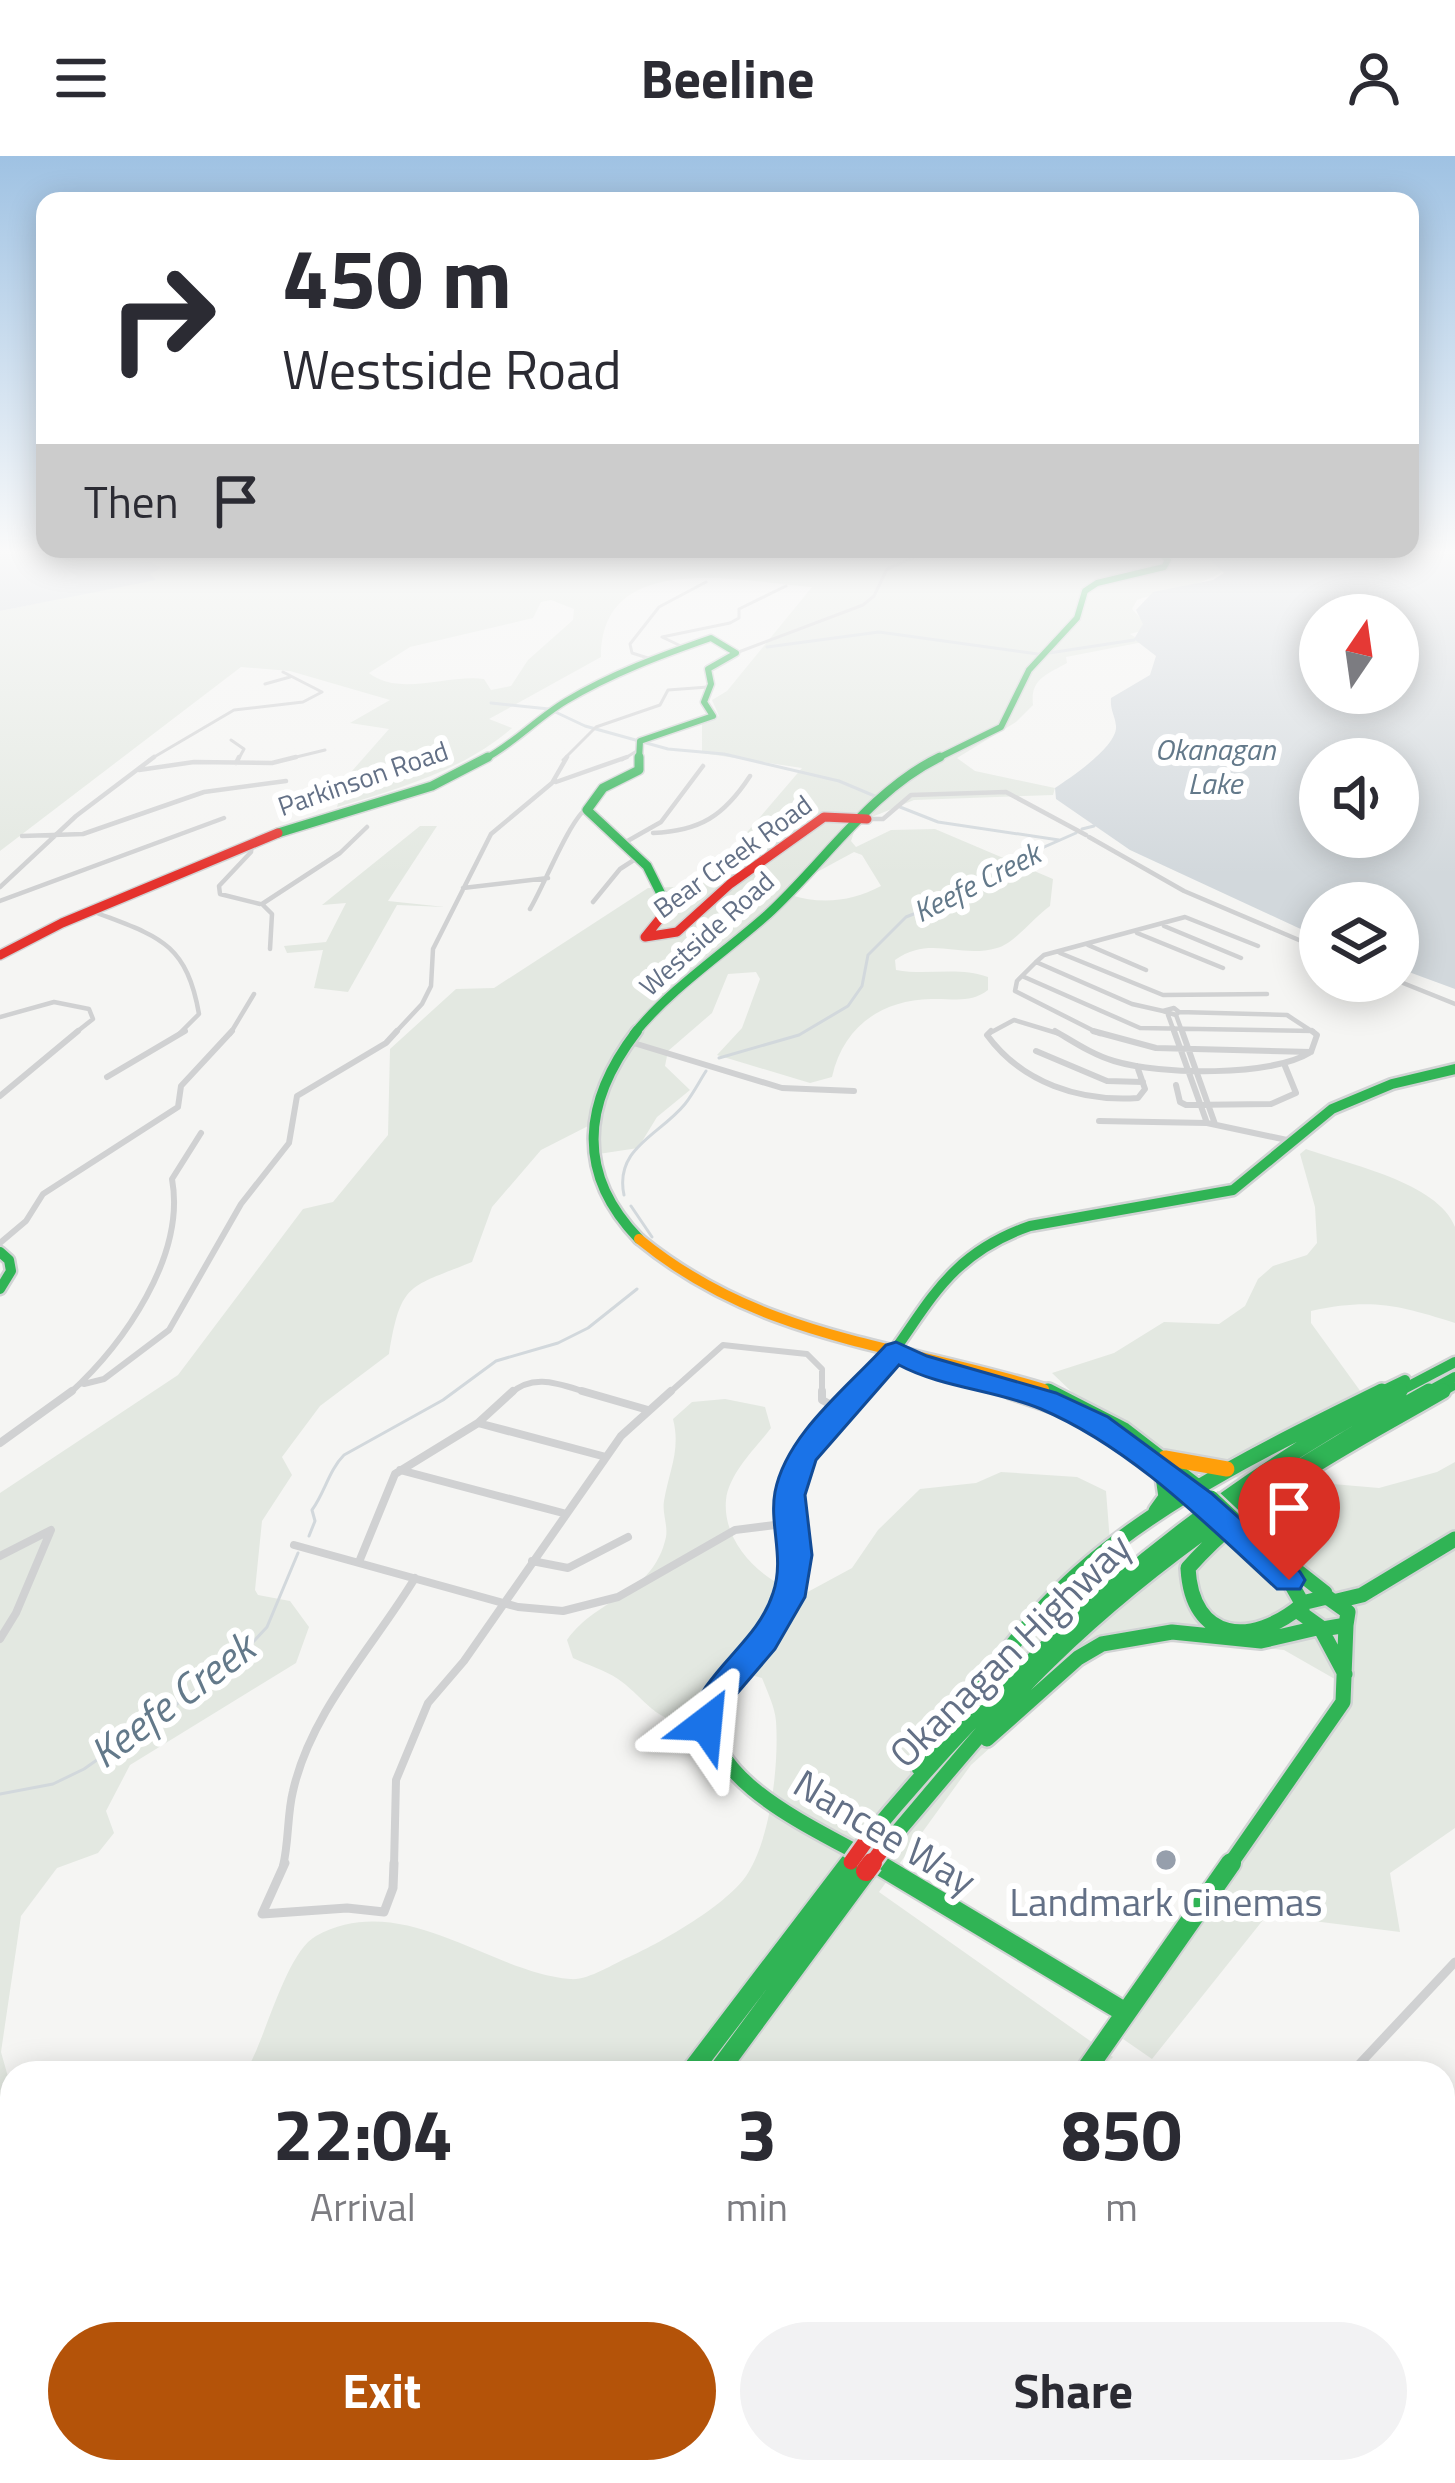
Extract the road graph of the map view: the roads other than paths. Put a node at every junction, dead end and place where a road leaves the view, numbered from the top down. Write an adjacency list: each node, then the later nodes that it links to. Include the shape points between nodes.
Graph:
1 (647, 658): 5 (street)
2 (654, 658): 5 (main road, Parkinson Road)
3 (728, 658): 9 (main road, via 708,669)
4 (1041, 658): 21 (main road, Westside Road, via 1003,726 930,761)
5 (651, 659): 28 (main road, Parkinson Road, via 564,702 510,746 447,779)
6 (283, 672): 7 (street)
7 (293, 676): 8 (street); 15 (street, via 321,695 236,709)
8 (265, 684)
9 (707, 687): 11 (main road, via 711,718 646,736); 18 (street, via 668,690 660,705 596,727)
10 (231, 740): 13 (street, via 244,749)
11 (640, 749): 18 (street); 19 (main road, via 639,770 603,788)
12 (325, 750): 13 (street)
13 (236, 763): 15 (street)
14 (703, 766): 25 (street)
15 (139, 770): 26 (street)
16 (750, 776): 25 (street, via 718,818)
17 (286, 782): 26 (street, via 204,792 93,832)
18 (552, 783): 33 (street, via 491,834)
19 (588, 807): 29 (main road, Bear Creek Road); 31 (street, via 565,830)
20 (843, 815): 21 (main road); 24 (main road, via 854,820); 30 (main road, Bear Creek Road, via 824,817 661,938 644,935 668,908 664,891)
21 (872, 815): 24 (main road, Westside Road); 41 (street, via 883,820 911,795 1011,793 1184,891)
22 (224, 818): 34 (street)
23 (367, 827): 36 (street)
24 (854, 832): 62 (main road, Westside Road)
25 (653, 833): 29 (street)
26 (59, 834): 27 (street); 32 (street)
27 (22, 836)
28 (252, 844): 36 (street, Parkinson Road, via 220,894); 38 (main road, Parkinson Road)
29 (620, 844): 30 (main road, Bear Creek Road)
30 (638, 858): 35 (street)
31 (548, 878): 33 (street); 37 (street)
32 (0, 887)
33 (463, 889): 86 (street, via 433,949 422,1004 386,1042 297,1096 290,1143 241,1204 169,1330 115,1372)
34 (0, 901)
35 (593, 902)
36 (262, 904): 44 (street, via 272,914)
37 (530, 909)
38 (92, 911): 45 (main road, Parkinson Road); 70 (street, via 174,946 192,968 199,1014 187,1030)
39 (1160, 925): 40 (street); 43 (street, via 1185,917); 47 (street)
40 (1134, 932): 42 (street); 49 (street)
41 (1299, 940)
42 (1085, 944): 46 (street); 50 (street)
43 (1258, 946)
44 (270, 949)
45 (4, 950)
46 (1057, 951): 48 (street); 55 (street, via 1154,993)
47 (1241, 958)
48 (1036, 962): 51 (street); 58 (street)
49 (1223, 968)
50 (1146, 970)
51 (1022, 976): 60 (street, via 1130,1024); 63 (street, via 1014,986 1021,996 1118,1041)
52 (1419, 989): 56 (street)
53 (254, 994): 80 (street, via 224,1044 181,1086 178,1107 43,1194)
54 (1267, 994): 55 (street)
55 (1247, 997): 57 (street)
56 (1455, 1004)
57 (1253, 1012): 58 (street); 61 (street, via 1287,1015)
58 (1172, 1013): 60 (street)
59 (0, 1017): 74 (street, via 54,1002 89,1009 93,1019)
60 (1177, 1029): 61 (street); 63 (street)
61 (1313, 1031): 65 (street)
62 (627, 1041): 73 (street, via 782,1088); 83 (main road, Westside Road, via 598,1100 594,1153 606,1197 634,1236 723,1298)
63 (1184, 1047): 65 (street); 67 (street)
64 (1036, 1052): 71 (street, via 1107,1081)
65 (1312, 1052): 68 (street)
66 (1137, 1066): 67 (street); 71 (street); 71 (street, via 1027,1022 1000,1023 987,1035 1011,1065 1074,1093 1138,1098)
67 (1191, 1066): 68 (street); 75 (street)
68 (1285, 1066): 75 (street, via 1297,1089 1291,1097)
69 (1455, 1069): 79 (main road, Nancee Way, via 1346,1102)
70 (107, 1077)
71 (1143, 1082)
72 (1176, 1085): 75 (street, via 1180,1102)
73 (854, 1090)
74 (0, 1096)
75 (1204, 1105): 77 (street)
76 (1099, 1121): 77 (street)
77 (1211, 1124): 79 (street)
78 (201, 1133): 86 (street, via 172,1179 174,1225 129,1331)
79 (1290, 1142): 83 (main road, Nancee Way, via 1260,1176 1233,1190 1050,1221 980,1246 935,1286)
80 (0, 1243)
81 (0, 1252): 82 (main road, via 11,1271)
82 (0, 1289)
83 (896, 1351): 88 (main road, Nancee Way); 92 (main road, Westside Road, via 1058,1394 1099,1414)
84 (1455, 1360): 93 (main road); 116 (main road, Okanagan Highway, via 1270,1465 1166,1542 1022,1669)
85 (1455, 1380): 110 (main road, via 1223,1529 1188,1568 1193,1608 1230,1630 1275,1628); 115 (main road, Okanagan Highway, via 1299,1463 1186,1541 1052,1658)
86 (84, 1384): 90 (street)
87 (648, 1411): 88 (street, via 719,1346 735,1344 807,1354 822,1369 822,1400); 89 (street, via 534,1379); 91 (street)
88 (843, 1411): 98 (main road, Nancee Way, via 796,1468)
89 (478, 1423): 91 (street); 94 (street)
90 (0, 1443)
91 (606, 1456): 96 (street)
92 (1163, 1464): 93 (main road); 95 (main road, Westside Road); 97 (main road, via 1166,1497)
93 (1228, 1469): 95 (main road)
94 (400, 1470): 96 (street); 105 (street)
95 (1200, 1495): 97 (main road); 99 (main road, Westside Road, bridge)
96 (563, 1513): 104 (street)
97 (1152, 1517): 116 (main road, via 1039,1613)
98 (791, 1523): 109 (street, via 721,1536 599,1605 548,1612); 118 (main road, Nancee Way, via 796,1570 789,1597 708,1706 707,1736 720,1763)
99 (1242, 1533): 108 (main road, Westside Road); 110 (main road, Westside Road)
100 (628, 1537): 104 (street, via 568,1568)
101 (1455, 1539): 107 (main road)
102 (294, 1545): 105 (street)
103 (0, 1556): 113 (street, via 51,1530)
104 (532, 1561): 109 (street)
105 (359, 1562): 106 (street)
106 (415, 1578): 109 (street); 109 (street, via 350,1666 302,1768 285,1862 262,1914 384,1912 393,1888 402,1760 428,1703)
107 (1374, 1588): 108 (main road); 111 (main road)
108 (1336, 1600): 110 (main road); 111 (main road)
109 (501, 1603)
110 (1302, 1604): 112 (main road)
111 (1349, 1620): 112 (main road, via 1337,1631); 114 (main road)
112 (1319, 1629): 114 (main road); 115 (main road, via 1261,1641 1172,1632 1102,1644)
113 (0, 1639)
114 (1348, 1679): 118 (main road, via 1336,1713)
115 (967, 1754): 120 (main road, Okanagan Highway, bridge, via 881,1851)
116 (898, 1799): 119 (main road, Okanagan Highway, bridge)
117 (1455, 1962): 122 (street)
118 (1126, 2013): 121 (main road)
119 (699, 2061)
120 (726, 2061)
121 (1092, 2061)
122 (1367, 2061)

